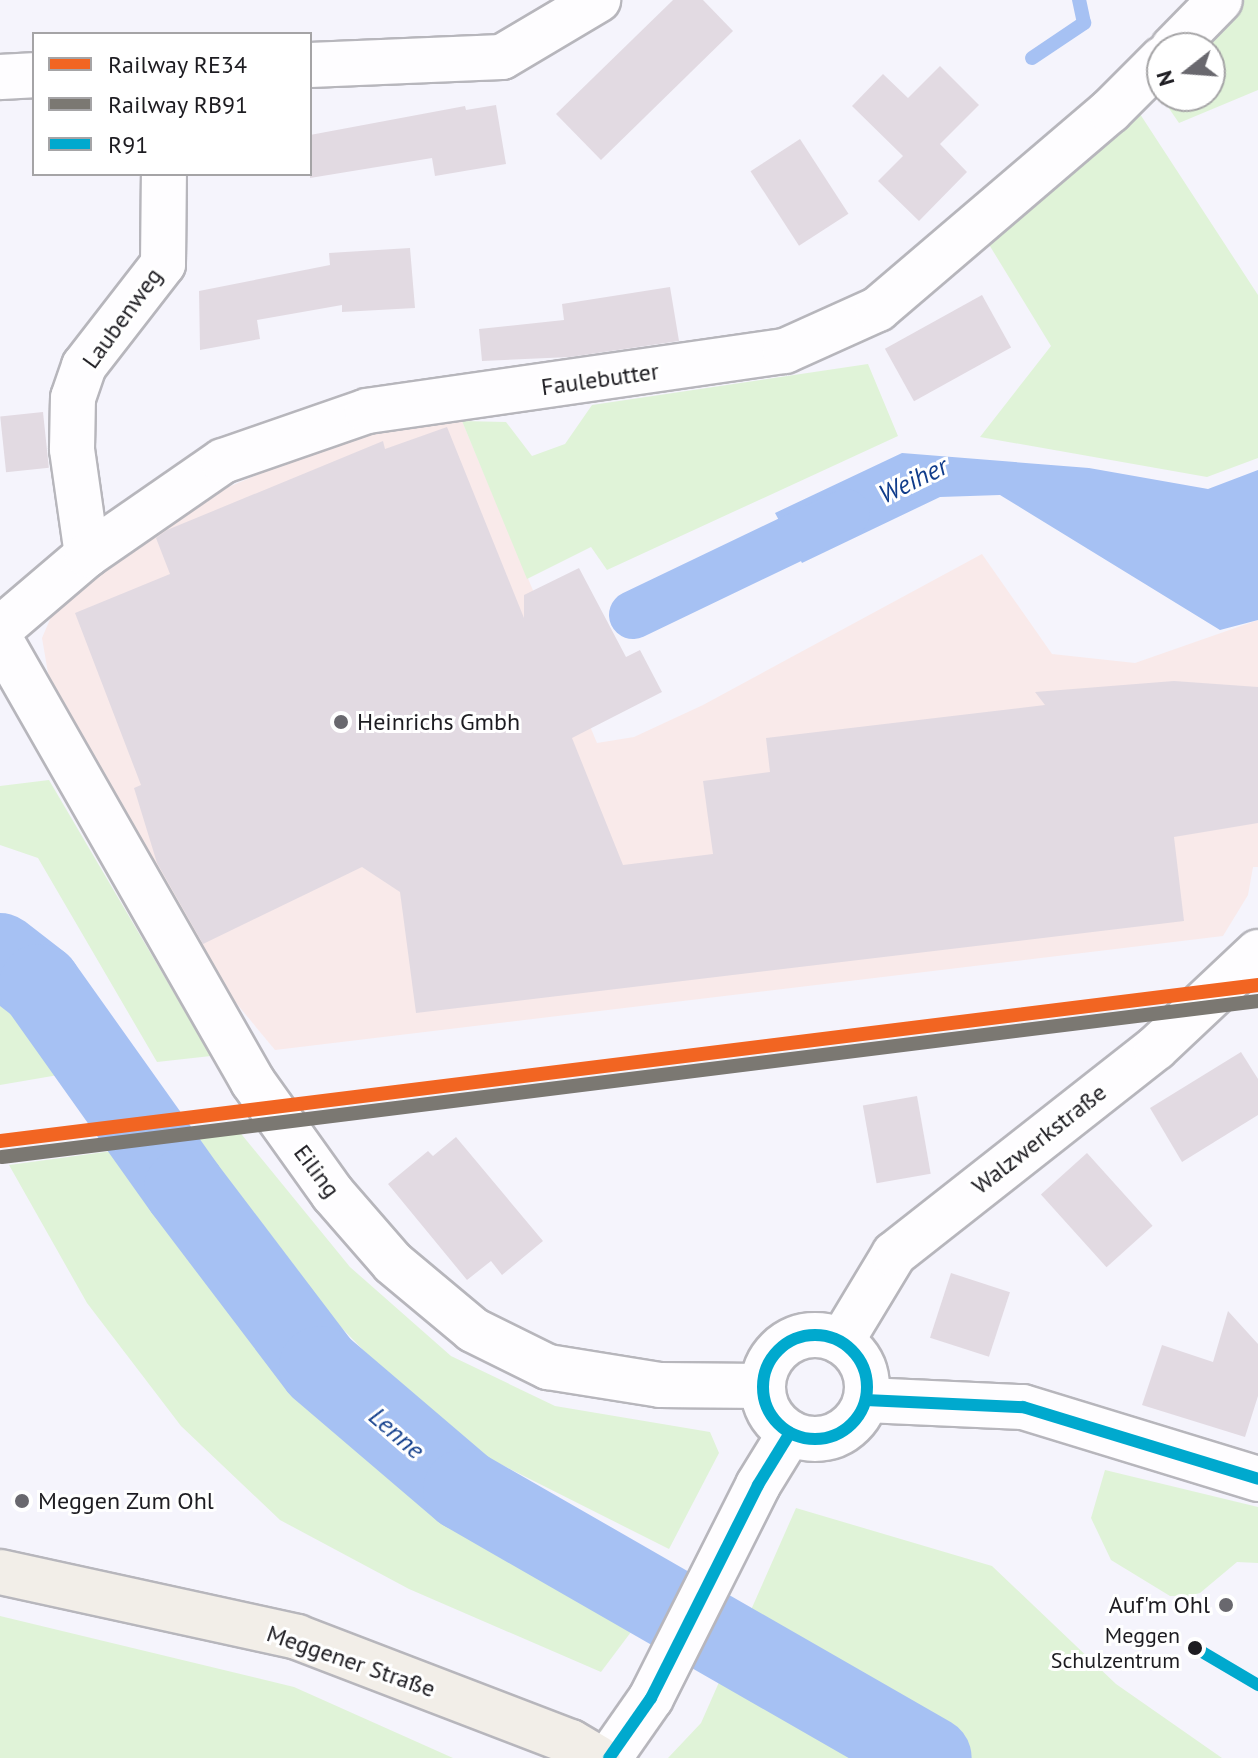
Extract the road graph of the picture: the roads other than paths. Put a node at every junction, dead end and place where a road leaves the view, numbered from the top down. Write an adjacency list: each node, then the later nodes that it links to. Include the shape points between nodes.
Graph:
1 (598, 0): 4 (street, via 502,57)
2 (1220, 0): 3 (street)
3 (1189, 32)
4 (312, 65)
5 (32, 75): 7 (street)
6 (1146, 75): 9 (street, Faulebutter, via 878,309 785,351 367,411 223,461)
7 (0, 77)
8 (164, 176): 9 (street, Laubenweg, via 163,264 84,366 73,398 72,449)
9 (87, 555): 10 (street, Faulebutter)
10 (0, 629)
11 (0, 639): 14 (street, Eiling, via 253,1082 333,1194 393,1263 473,1330 548,1367 660,1385)
12 (1258, 952): 13 (street, Walzwerkstraße, via 1156,1048 894,1254)
13 (841, 1342): 14 (street, via 812,1335 782,1345); 15 (street, via 866,1373)
14 (762, 1386): 16 (street, via 770,1414)
15 (866, 1400): 16 (street, via 855,1421 836,1435 813,1439); 17 (street, via 1023,1407)
16 (790, 1433): 20 (street, via 758,1485 651,1698)
17 (1258, 1479)
18 (0, 1572): 19 (main road, Meggener Straße, via 297,1637 561,1738)
19 (598, 1758)
20 (609, 1758)

